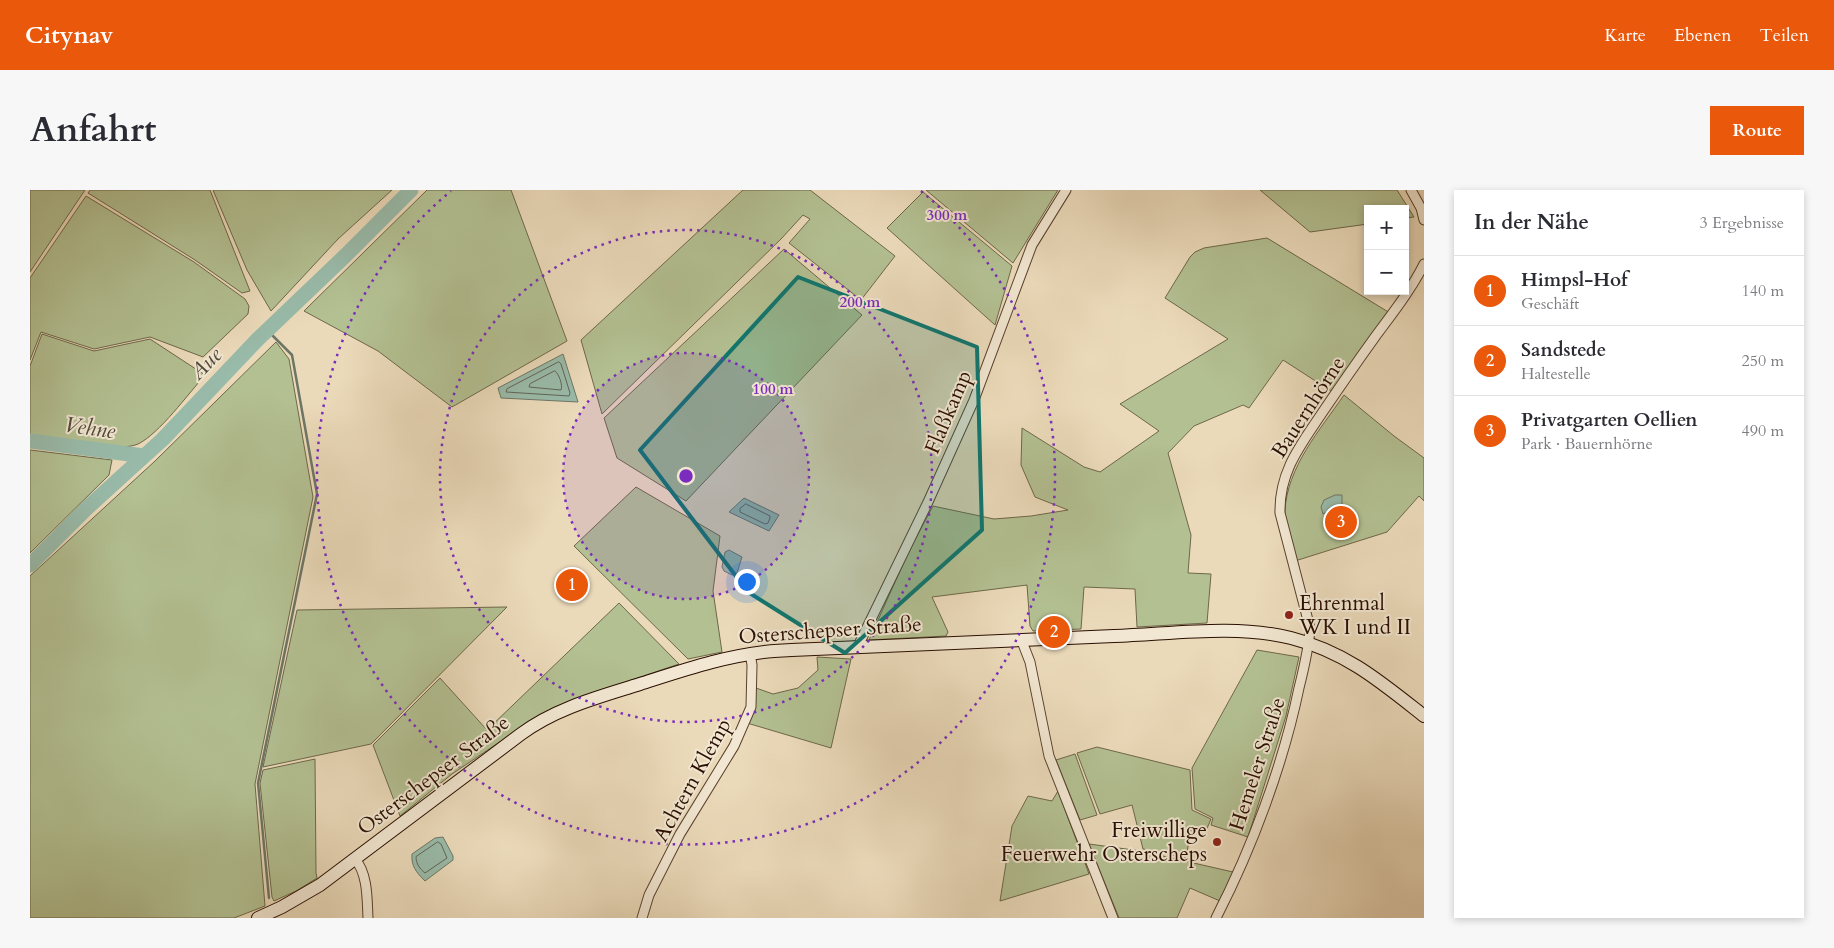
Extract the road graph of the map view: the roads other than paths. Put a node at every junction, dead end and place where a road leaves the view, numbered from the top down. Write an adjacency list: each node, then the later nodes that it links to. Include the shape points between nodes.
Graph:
1 (1066, 190): 7 (street, Flaßkamp, via 1032,245 974,400)
2 (1411, 190): 3 (street)
3 (1424, 220)
4 (1424, 264): 6 (street, Bauernhörne, via 1352,368 1285,475 1280,513 1310,628)
5 (1021, 639): 6 (main road, Osterschepser Straße, via 1246,631); 7 (main road, Osterschepser Straße); 14 (street, via 1030,662 1049,756)
6 (1309, 644): 9 (main road, Osterschepser Straße, via 1353,662); 15 (street, Hemeler Straße, via 1294,716 1265,805 1238,875)
7 (859, 647): 8 (main road, Osterschepser Straße)
8 (750, 654): 10 (main road, Osterschepser Straße, via 691,668 542,719); 13 (street, Achtern Klemp, via 750,707 734,746 676,841 649,895)
9 (1424, 716)
10 (355, 859): 11 (main road, Osterschepser Straße, via 320,885); 12 (street, via 364,878)
11 (258, 918)
12 (368, 918)
13 (642, 918)
14 (1113, 918)
15 (1216, 918)

